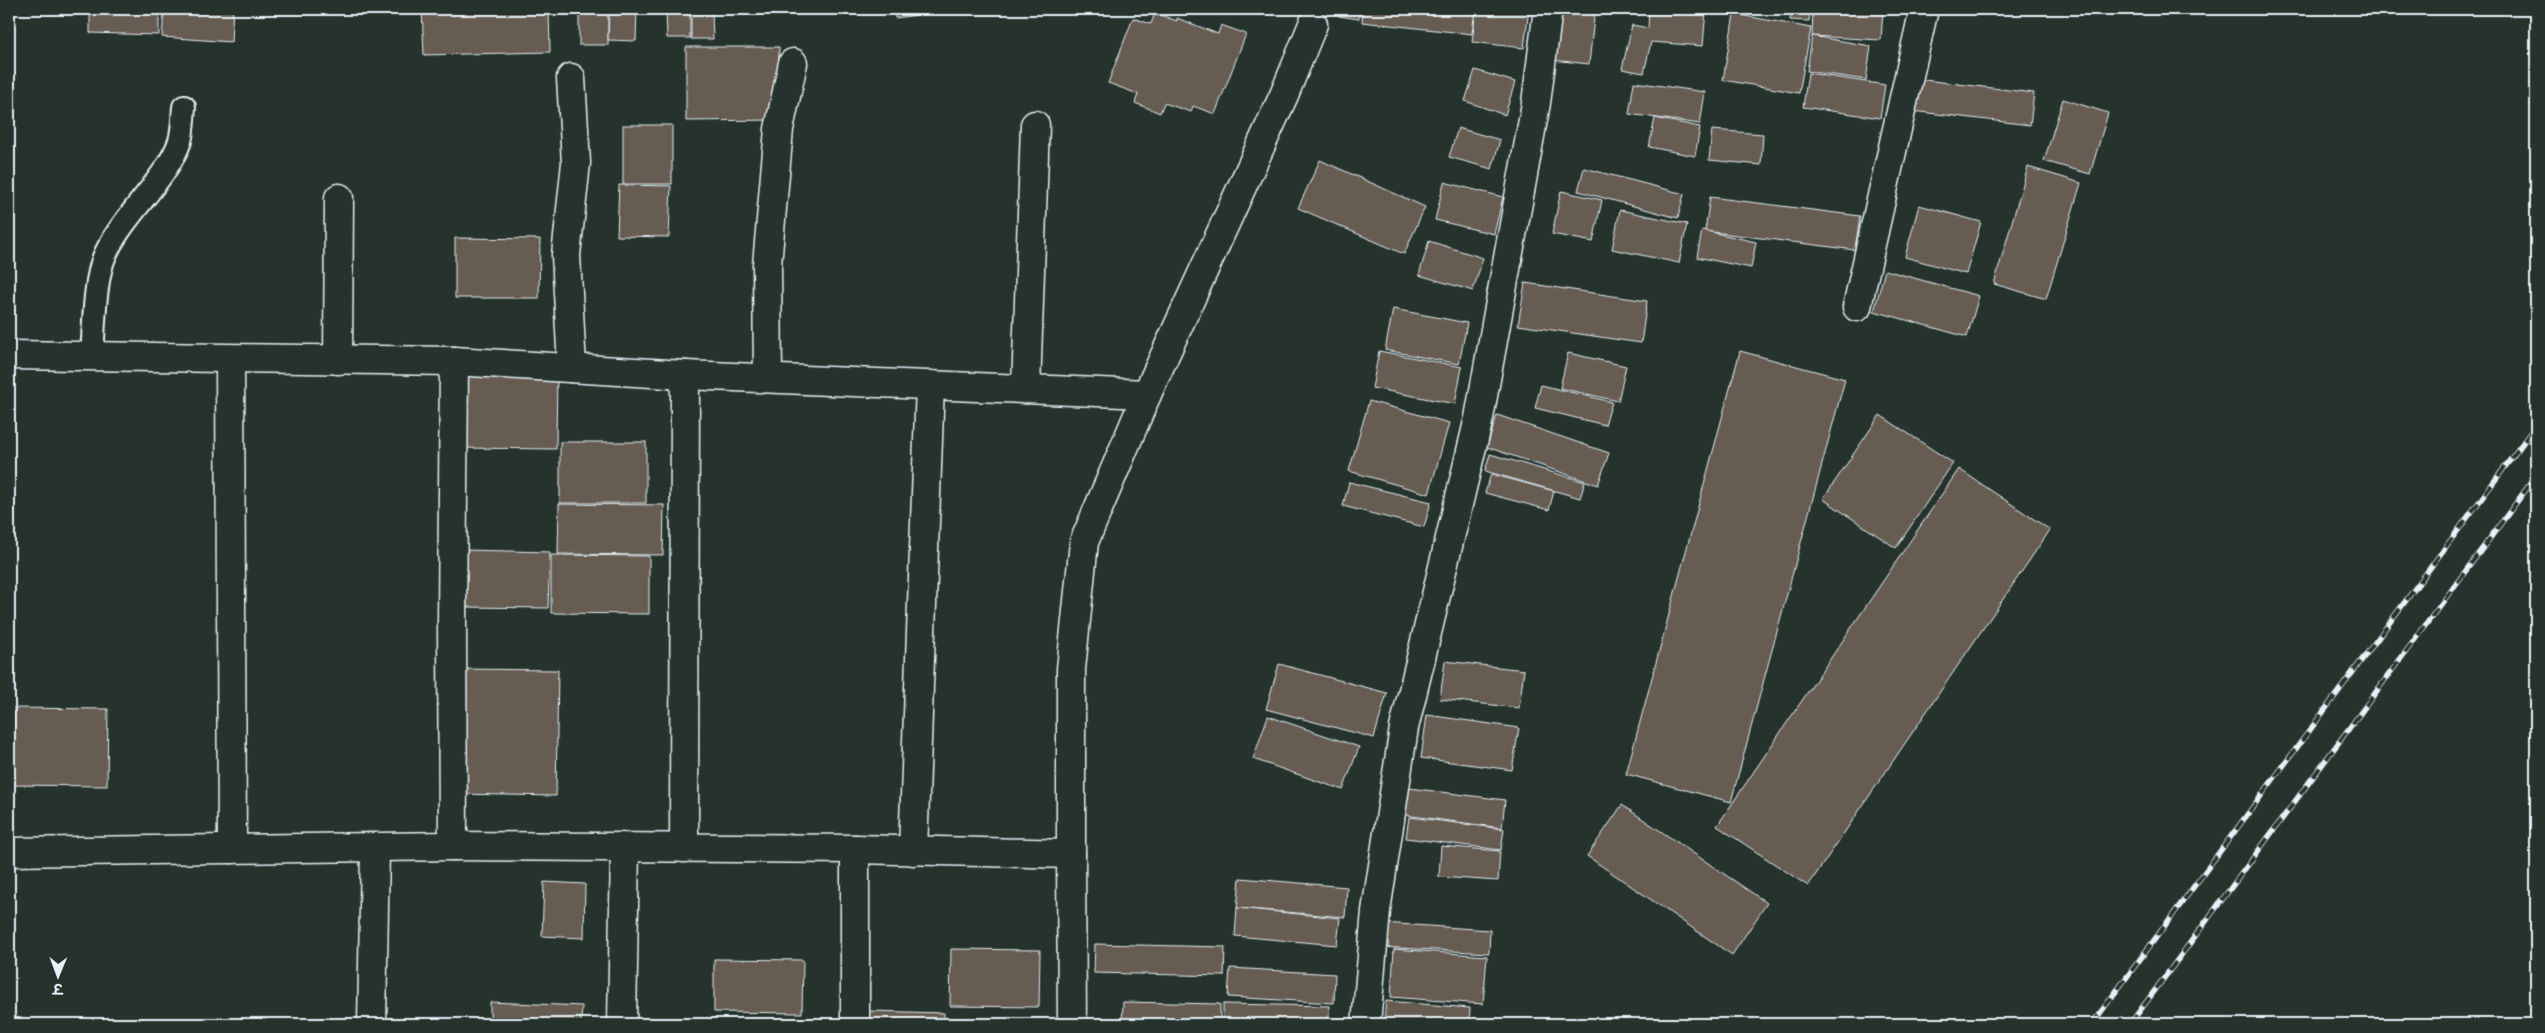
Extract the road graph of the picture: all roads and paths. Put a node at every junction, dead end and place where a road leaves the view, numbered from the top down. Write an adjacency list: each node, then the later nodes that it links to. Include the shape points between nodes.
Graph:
1 (1548, 9): 34 (street, via 1536,103 1480,418 1404,728 1376,911)
2 (1924, 9): 9 (street)
3 (1313, 24): 20 (street, via 1284,96)
4 (793, 63): 17 (street, via 779,129 767,264)
5 (571, 78): 15 (street, via 576,163 566,255)
6 (184, 107): 11 (lane, via 180,140 168,162 121,225 104,257)
7 (1035, 125): 19 (street)
8 (339, 198): 13 (street)
9 (1857, 307)
10 (9, 356): 11 (street)
11 (92, 357): 12 (street)
12 (230, 359): 13 (street); 25 (street)
13 (338, 360): 14 (street)
14 (454, 361): 15 (street); 21 (street)
15 (572, 368): 16 (street)
16 (685, 375): 17 (street); 24 (street)
17 (768, 378): 18 (street)
18 (930, 385): 19 (street); 27 (street)
19 (1026, 389): 20 (street)
20 (1147, 394): 29 (street, via 1084,542 1071,669)
21 (454, 846): 22 (street); 23 (street)
22 (375, 848): 25 (street); 30 (street)
23 (625, 848): 24 (street); 31 (street)
24 (684, 848): 26 (street)
25 (232, 849): 28 (street)
26 (855, 849): 27 (street); 32 (street)
27 (913, 851): 29 (street)
28 (9, 852)
29 (1071, 854): 33 (street)
30 (372, 1024)
31 (622, 1024)
32 (855, 1024)
33 (1072, 1024)
34 (1366, 1024)

